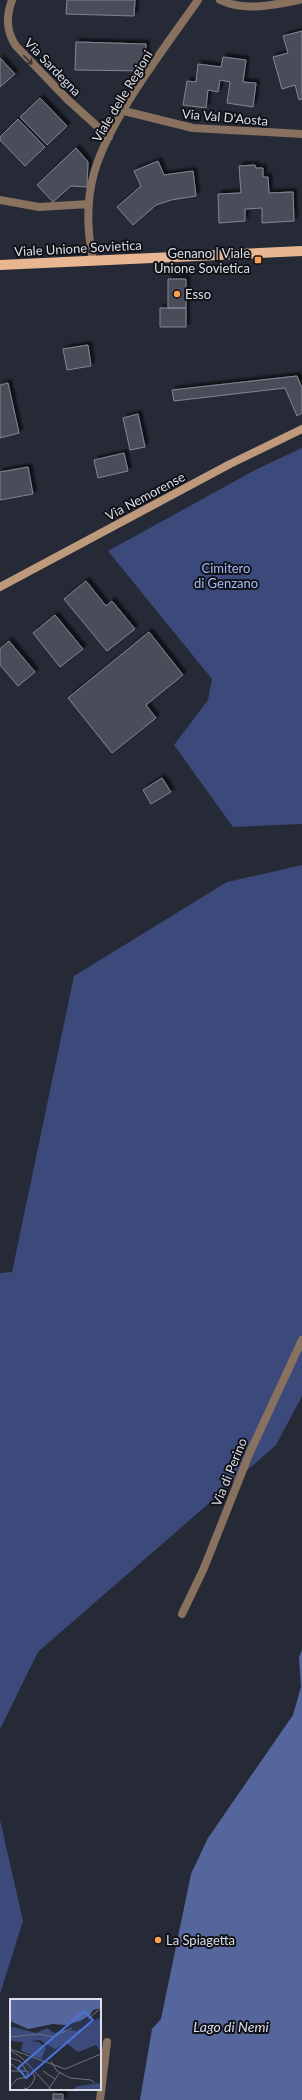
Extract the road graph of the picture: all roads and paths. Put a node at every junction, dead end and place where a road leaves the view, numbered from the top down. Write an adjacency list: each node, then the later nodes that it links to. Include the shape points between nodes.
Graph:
1 (12, 0): 7 (street, Via Sardegna, one-way to 7, via 7,24 11,39 67,100)
2 (198, 0): 5 (street, Viale delle Regioni)
3 (220, 0): 4 (street, via 252,7)
4 (299, 0)
5 (124, 111): 6 (street, Via Val D'Aosta, via 194,128); 7 (street, Viale delle Regioni)
6 (302, 134)
7 (109, 137): 9 (street, Viale delle Regioni, via 95,171)
8 (0, 200): 9 (street, via 40,207)
9 (89, 204): 11 (street, Viale delle Regioni, via 88,234)
10 (302, 251): 11 (main road, Viale Unione Sovietica)
11 (93, 260): 12 (main road, Viale Unione Sovietica)
12 (0, 265)
13 (302, 429): 14 (main road, Via Nemorense, via 230,464)
14 (0, 587)
15 (302, 1340): 16 (street, Via di Perino, via 253,1444 204,1568)
16 (182, 1614)
17 (107, 2042): 18 (street)
18 (100, 2100)

